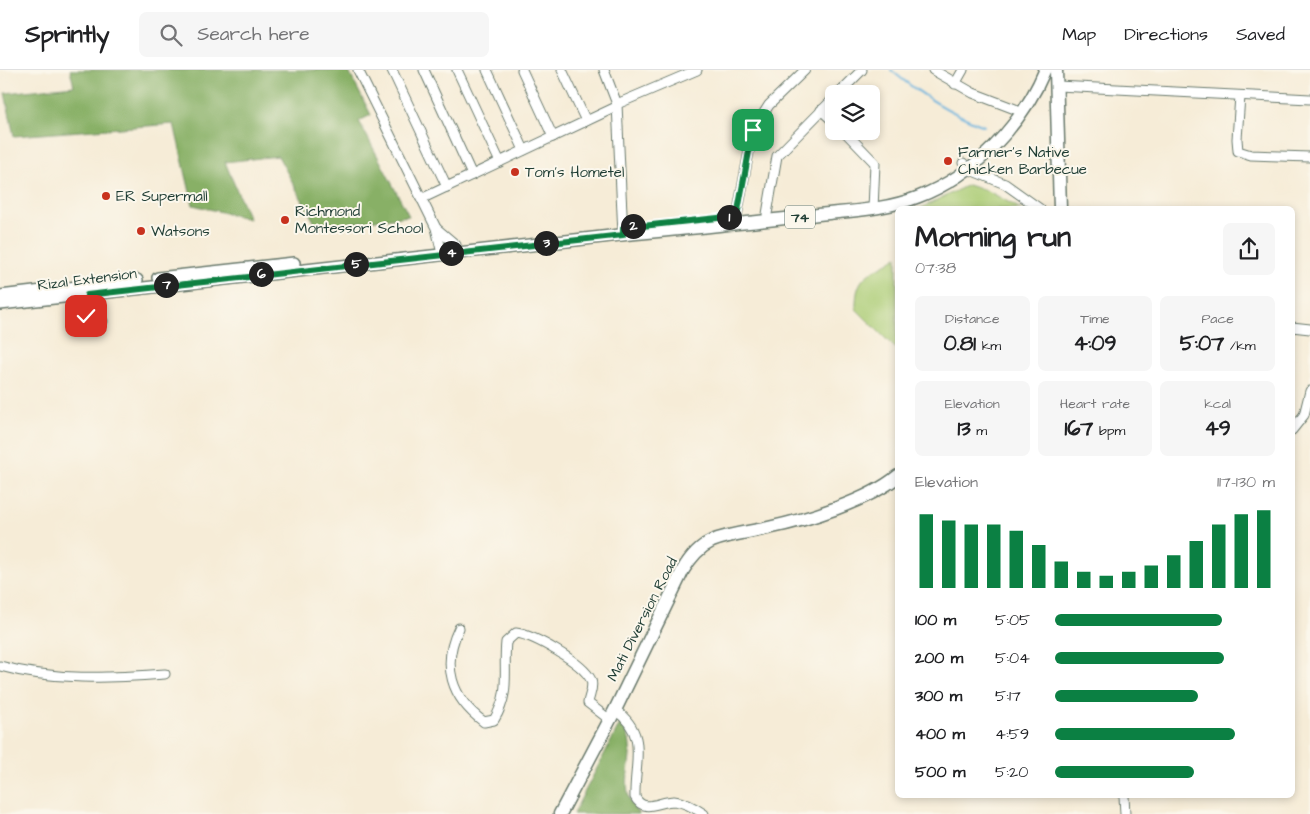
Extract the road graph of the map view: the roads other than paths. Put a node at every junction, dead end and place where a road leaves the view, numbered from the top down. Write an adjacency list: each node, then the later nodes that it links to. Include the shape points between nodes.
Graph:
1 (358, 70): 36 (street)
2 (392, 70): 35 (street)
3 (424, 70): 34 (street)
4 (456, 70): 32 (street)
5 (487, 70): 30 (street)
6 (522, 70): 28 (street)
7 (562, 70): 27 (street)
8 (604, 70): 22 (street)
9 (697, 70): 22 (street)
10 (805, 70): 41 (street, via 769,105 753,130)
11 (862, 70): 18 (street)
12 (933, 70): 17 (street)
13 (963, 70): 17 (street)
14 (1037, 70): 24 (main road, Rizal Extension / 74)
15 (1045, 70): 33 (main road, Rizal Extension / 74, via 1028,104 1010,128)
16 (1056, 70): 19 (highway)
17 (955, 84): 24 (street)
18 (847, 85)
19 (1058, 86): 20 (street); 39 (highway)
20 (1240, 96): 21 (street); 31 (street, via 1238,151 1251,155)
21 (1310, 99)
22 (617, 105): 27 (street); 43 (street)
23 (825, 106): 25 (street)
24 (1015, 108): 33 (main road, Rizal Extension / 74)
25 (821, 110): 26 (street); 40 (street, via 777,156)
26 (825, 114)
27 (586, 121): 28 (street)
28 (553, 137): 30 (street)
29 (854, 140): 37 (street, via 874,159)
30 (524, 150): 32 (street)
31 (1310, 157)
32 (500, 162): 34 (street)
33 (966, 166): 37 (main road, Rizal Extension / 74, via 918,190); 38 (street, via 1005,184)
34 (472, 175): 35 (street)
35 (447, 187): 36 (street)
36 (421, 199): 42 (street)
37 (873, 205): 40 (main road, Rizal Extension / 74); 43 (main road, Rizal Extension / 74)
38 (1036, 206)
39 (1060, 206)
40 (767, 214): 41 (main road, Rizal Extension / 74)
41 (737, 216): 43 (main road, Rizal Extension / 74)
42 (436, 228): 44 (street); 45 (street)
43 (623, 231): 44 (main road, Rizal Extension / 74)
44 (456, 249): 45 (main road, Rizal Extension / 74)
45 (441, 251): 46 (main road, Rizal Extension / 74); 47 (main road, Rizal Extension / 74)
46 (87, 295): 48 (main road, Rizal Extension / 74); 49 (street, via 86,322)
47 (0, 296)
48 (0, 304)
49 (103, 321)
50 (1295, 327): 51 (street)
51 (1310, 329)
52 (1310, 391): 53 (street)
53 (1307, 418): 54 (street)
54 (1295, 428)
55 (895, 478): 59 (highway, Mati Diversion Road, via 882,488 819,513 778,526 724,537 703,546 682,570)
56 (459, 628): 59 (street, via 450,650 453,684 464,704 484,722 494,720 503,701 506,642 516,633 533,637 555,649 589,677 592,689 588,703)
57 (0, 666): 58 (street, via 66,677)
58 (165, 674)
59 (613, 715): 61 (highway, Mati Diversion Road); 62 (street, via 631,723 636,733 635,797 638,804 652,807 674,801)
60 (1124, 798): 63 (street)
61 (560, 814)
62 (704, 814)
63 (1125, 814)

